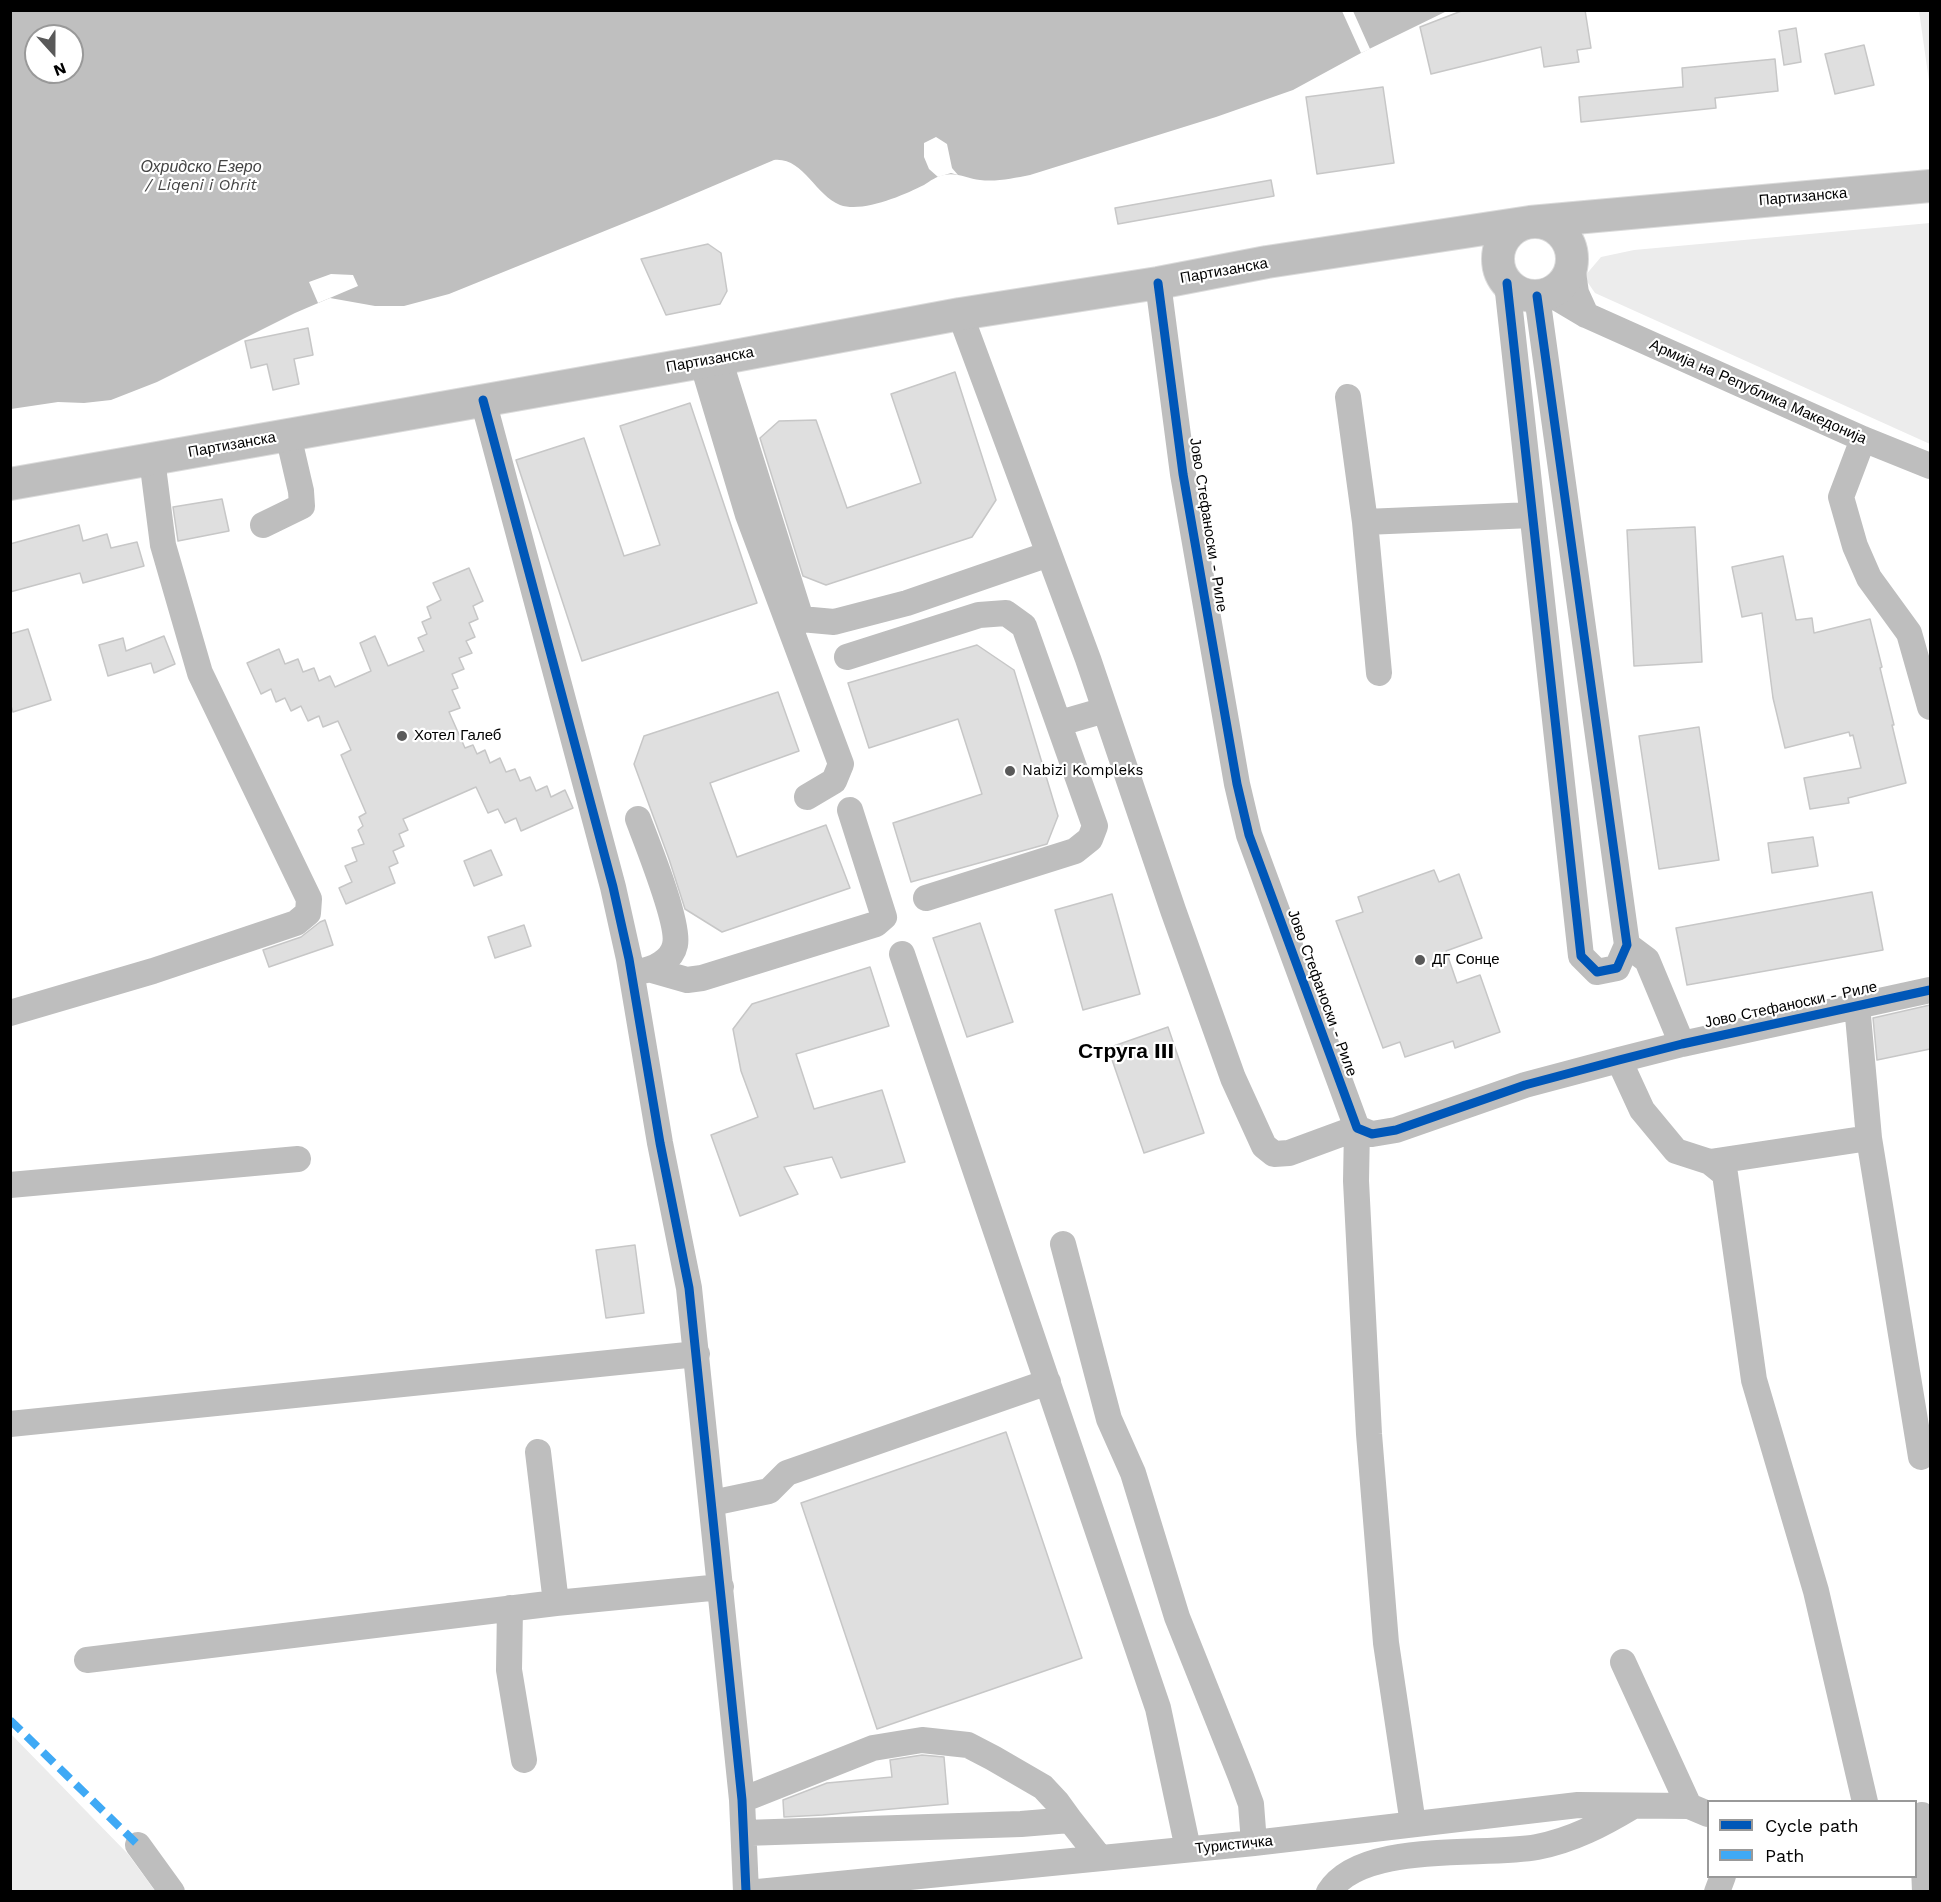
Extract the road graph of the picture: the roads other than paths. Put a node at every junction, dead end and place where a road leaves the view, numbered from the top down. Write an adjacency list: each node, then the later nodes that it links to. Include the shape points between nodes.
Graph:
1 (1930, 186): 2 (main road, Партизанска)
2 (1676, 208): 3 (main road, Партизанска); 5 (main road, Партизанска, via 1605,229 1585,243)
3 (1530, 222): 4 (main road, Партизанска); 5 (main road, Партизанска, via 1553,226 1565,236); 6 (main road, Партизанска, via 1504,238 1498,253)
4 (1411, 242): 6 (main road, Партизанска, via 1470,252); 7 (main road, Партизанска, via 1267,262)
5 (1572, 266): 8 (main road, Партизанска, via 1564,283); 10 (street, via 1576,293)
6 (1503, 275): 8 (main road, Партизанска, via 1521,293); 19 (street)
7 (1158, 283): 9 (main road, Партизанска); 40 (street, Јово Стефаноски - Риле, via 1183,474 1249,835)
8 (1543, 295): 10 (street, Армија на Република Македонија); 32 (street)
9 (960, 314): 11 (main road, Партизанска); 22 (street)
10 (1586, 315): 15 (street, Армија на Република Македонија)
11 (711, 360): 13 (main road, Партизанска); 22 (street, via 801,619 834,622 907,603); 28 (street, via 748,516 841,764 834,781)
12 (1348, 398): 20 (street)
13 (483, 400): 14 (main road, Партизанска); 34 (street, via 613,887)
14 (288, 435): 16 (main road, Партизанска); 21 (street, via 302,506)
15 (1863, 439): 17 (street, Армија на Република Македонија); 25 (street, via 1842,496 1855,546 1869,578 1909,633)
16 (152, 459): 18 (main road, Партизанска); 37 (street, via 163,545 201,673 309,899 308,913 296,923 153,971)
17 (1930, 466)
18 (10, 484)
19 (1532, 515): 20 (street); 32 (street, via 1581,956 1597,972 1617,968)
20 (1365, 522): 24 (street)
21 (263, 525)
22 (1049, 554): 26 (street)
23 (847, 657): 27 (street, via 979,615 1006,613 1024,626)
24 (1379, 673)
25 (1930, 707)
26 (1105, 710): 27 (street); 40 (street, via 1229,1067 1264,1146 1274,1155 1289,1153)
27 (1060, 723): 31 (street, via 1095,826 1090,839 1075,850)
28 (807, 797)
29 (850, 810): 34 (street, via 884,917 876,924 702,978 687,980)
30 (638, 819): 34 (street, via 676,927 675,946 663,962)
31 (926, 898)
32 (1627, 945): 38 (street, via 1647,960)
33 (902, 954): 47 (street)
34 (641, 971): 46 (street, via 660,1143)
35 (1930, 990): 36 (street, Јово Стефаноски - Риле)
36 (1857, 1005): 38 (street, Јово Стефаноски - Риле); 41 (street)
37 (10, 1012)
38 (1682, 1044): 39 (street, Јово Стефаноски - Риле)
39 (1619, 1060): 40 (street, Јово Стефаноски - Риле, via 1525,1085 1396,1130 1372,1134); 43 (street, via 1642,1110 1676,1151)
40 (1357, 1128): 64 (street, via 1356,1181 1372,1469 1386,1643)
41 (1869, 1138): 43 (street); 50 (street)
42 (297, 1159): 44 (street)
43 (1710, 1162): 59 (street, via 1725,1174 1754,1380 1816,1591)
44 (10, 1185)
45 (1063, 1244): 66 (street, via 1109,1419 1134,1473 1177,1617 1251,1804)
46 (698, 1354): 48 (street); 51 (street)
47 (1048, 1382): 51 (street, via 786,1473 769,1491); 68 (street, via 1158,1708)
48 (10, 1424)
49 (538, 1452): 53 (street)
50 (1921, 1457)
51 (712, 1503): 52 (street)
52 (721, 1587): 53 (street); 58 (street)
53 (556, 1603): 54 (street)
54 (510, 1608): 55 (street); 57 (street, via 509,1670)
55 (87, 1660)
56 (1623, 1662): 61 (street)
57 (524, 1760)
58 (742, 1800): 63 (street, via 873,1748 922,1740 968,1745 1043,1787); 65 (street)
59 (1864, 1800)
60 (1634, 1806): 61 (street, Туристичка); 64 (street, Туристичка, via 1578,1805); 69 (street, via 1597,1828 1536,1847)
61 (1699, 1810)
62 (1923, 1815): 75 (street)
63 (1070, 1820): 65 (street); 70 (street)
64 (1423, 1823): 66 (street, Туристичка); 69 (street)
65 (744, 1833): 72 (street)
66 (1254, 1843): 68 (street, Туристичка)
67 (138, 1845): 71 (street)
68 (1188, 1849): 70 (street, Туристичка)
69 (1443, 1851): 74 (street, via 1390,1858 1353,1870 1339,1878)
70 (1100, 1858): 73 (street, Туристичка)
71 (172, 1892)
72 (746, 1892)
73 (758, 1892)
74 (1329, 1892)
75 (1925, 1892)

